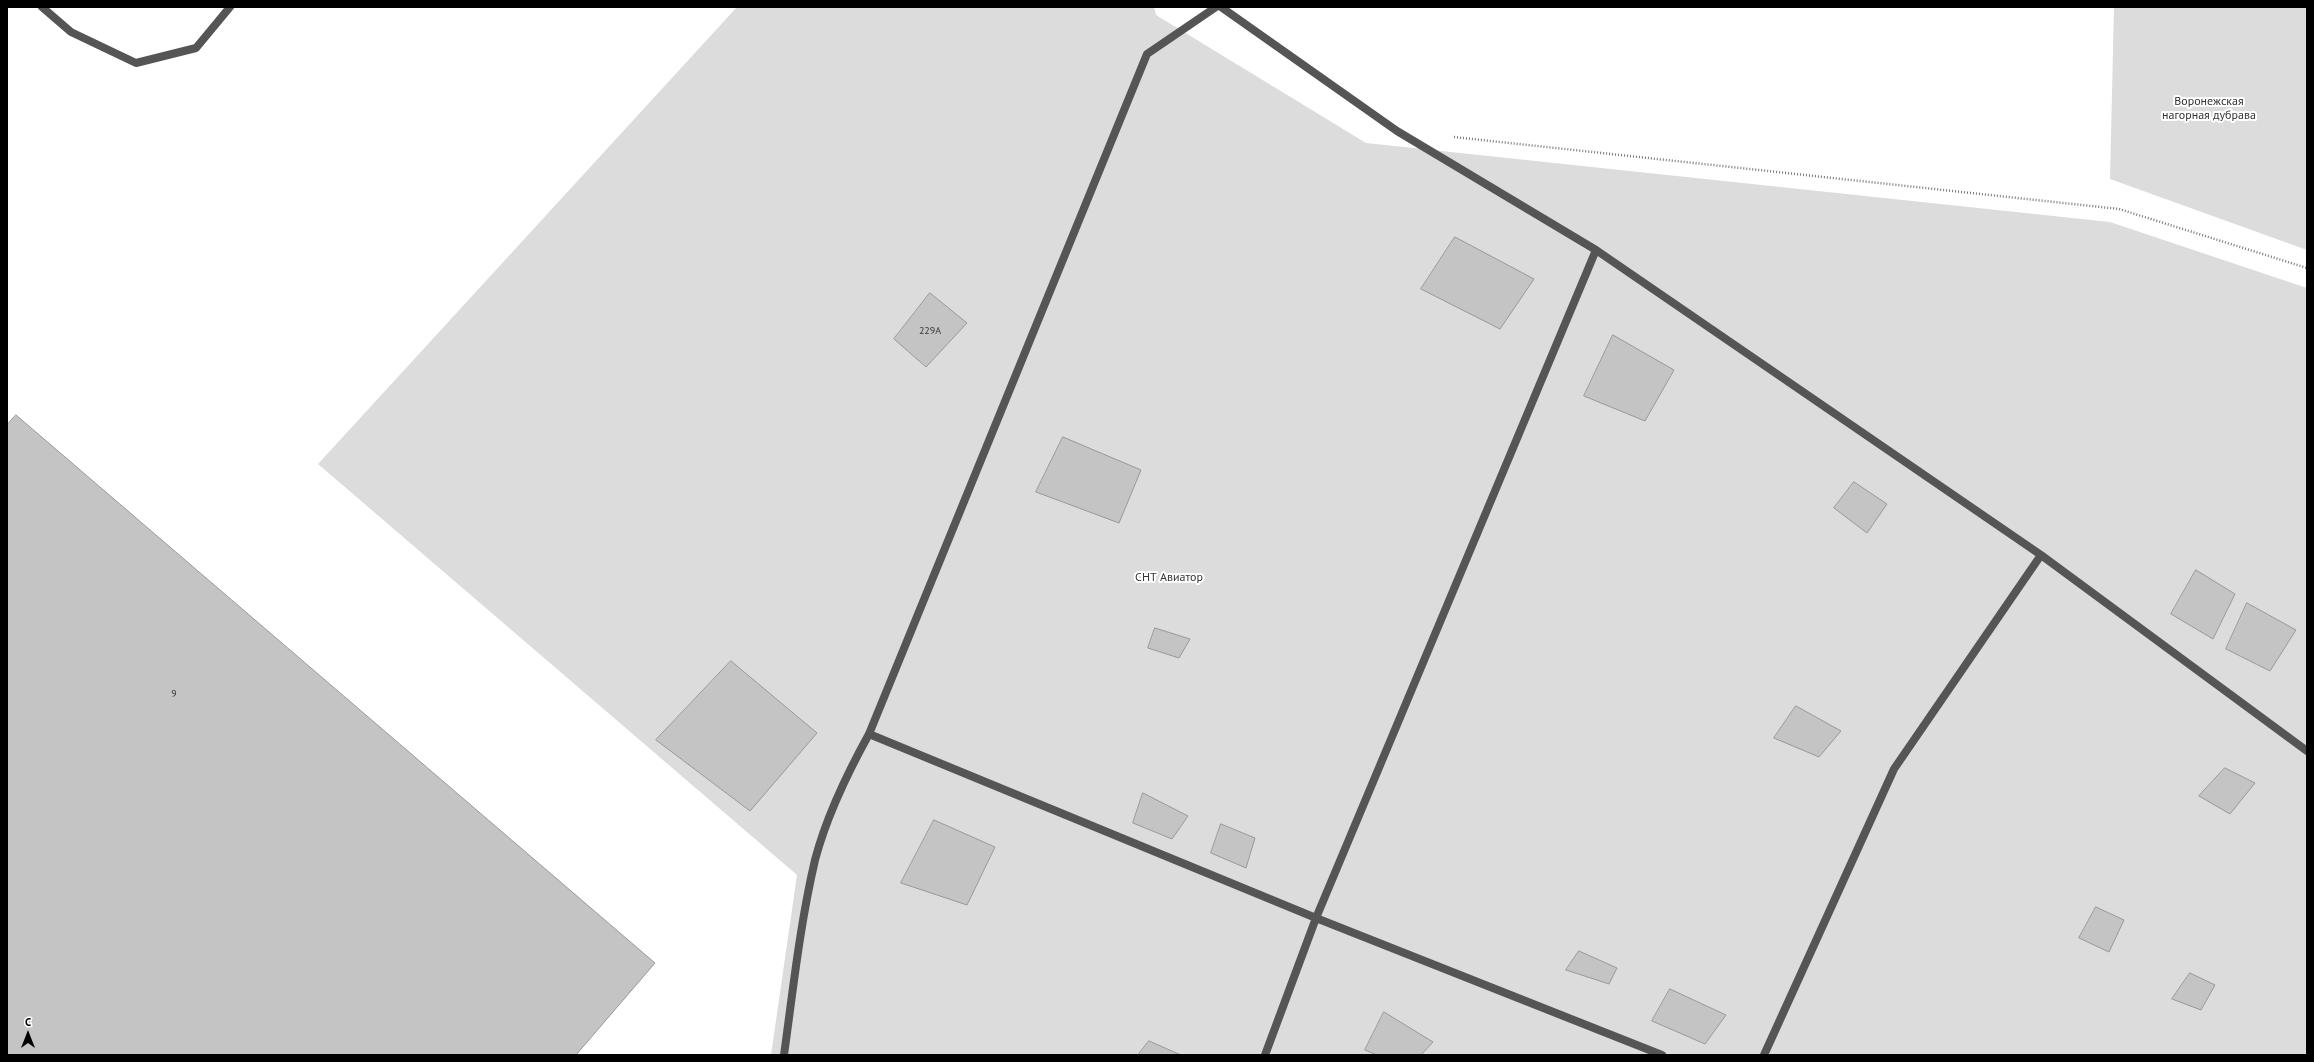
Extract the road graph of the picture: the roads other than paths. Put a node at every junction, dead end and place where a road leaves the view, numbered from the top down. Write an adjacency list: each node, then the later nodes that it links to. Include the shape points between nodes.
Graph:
1 (42, 7): 2 (street, via 71,32 136,63 196,48)
2 (230, 7)
3 (1216, 7): 7 (street, via 1147,54)
4 (1221, 7): 5 (street, via 1397,131)
5 (1596, 250): 6 (street); 9 (street)
6 (2041, 554): 8 (street); 13 (street, via 1894,769)
7 (869, 734): 9 (street); 10 (street, via 845,776 816,859 803,923)
8 (2307, 751)
9 (1316, 918): 11 (street); 12 (street)
10 (784, 1055)
11 (1265, 1055)
12 (1662, 1055)
13 (1764, 1055)

